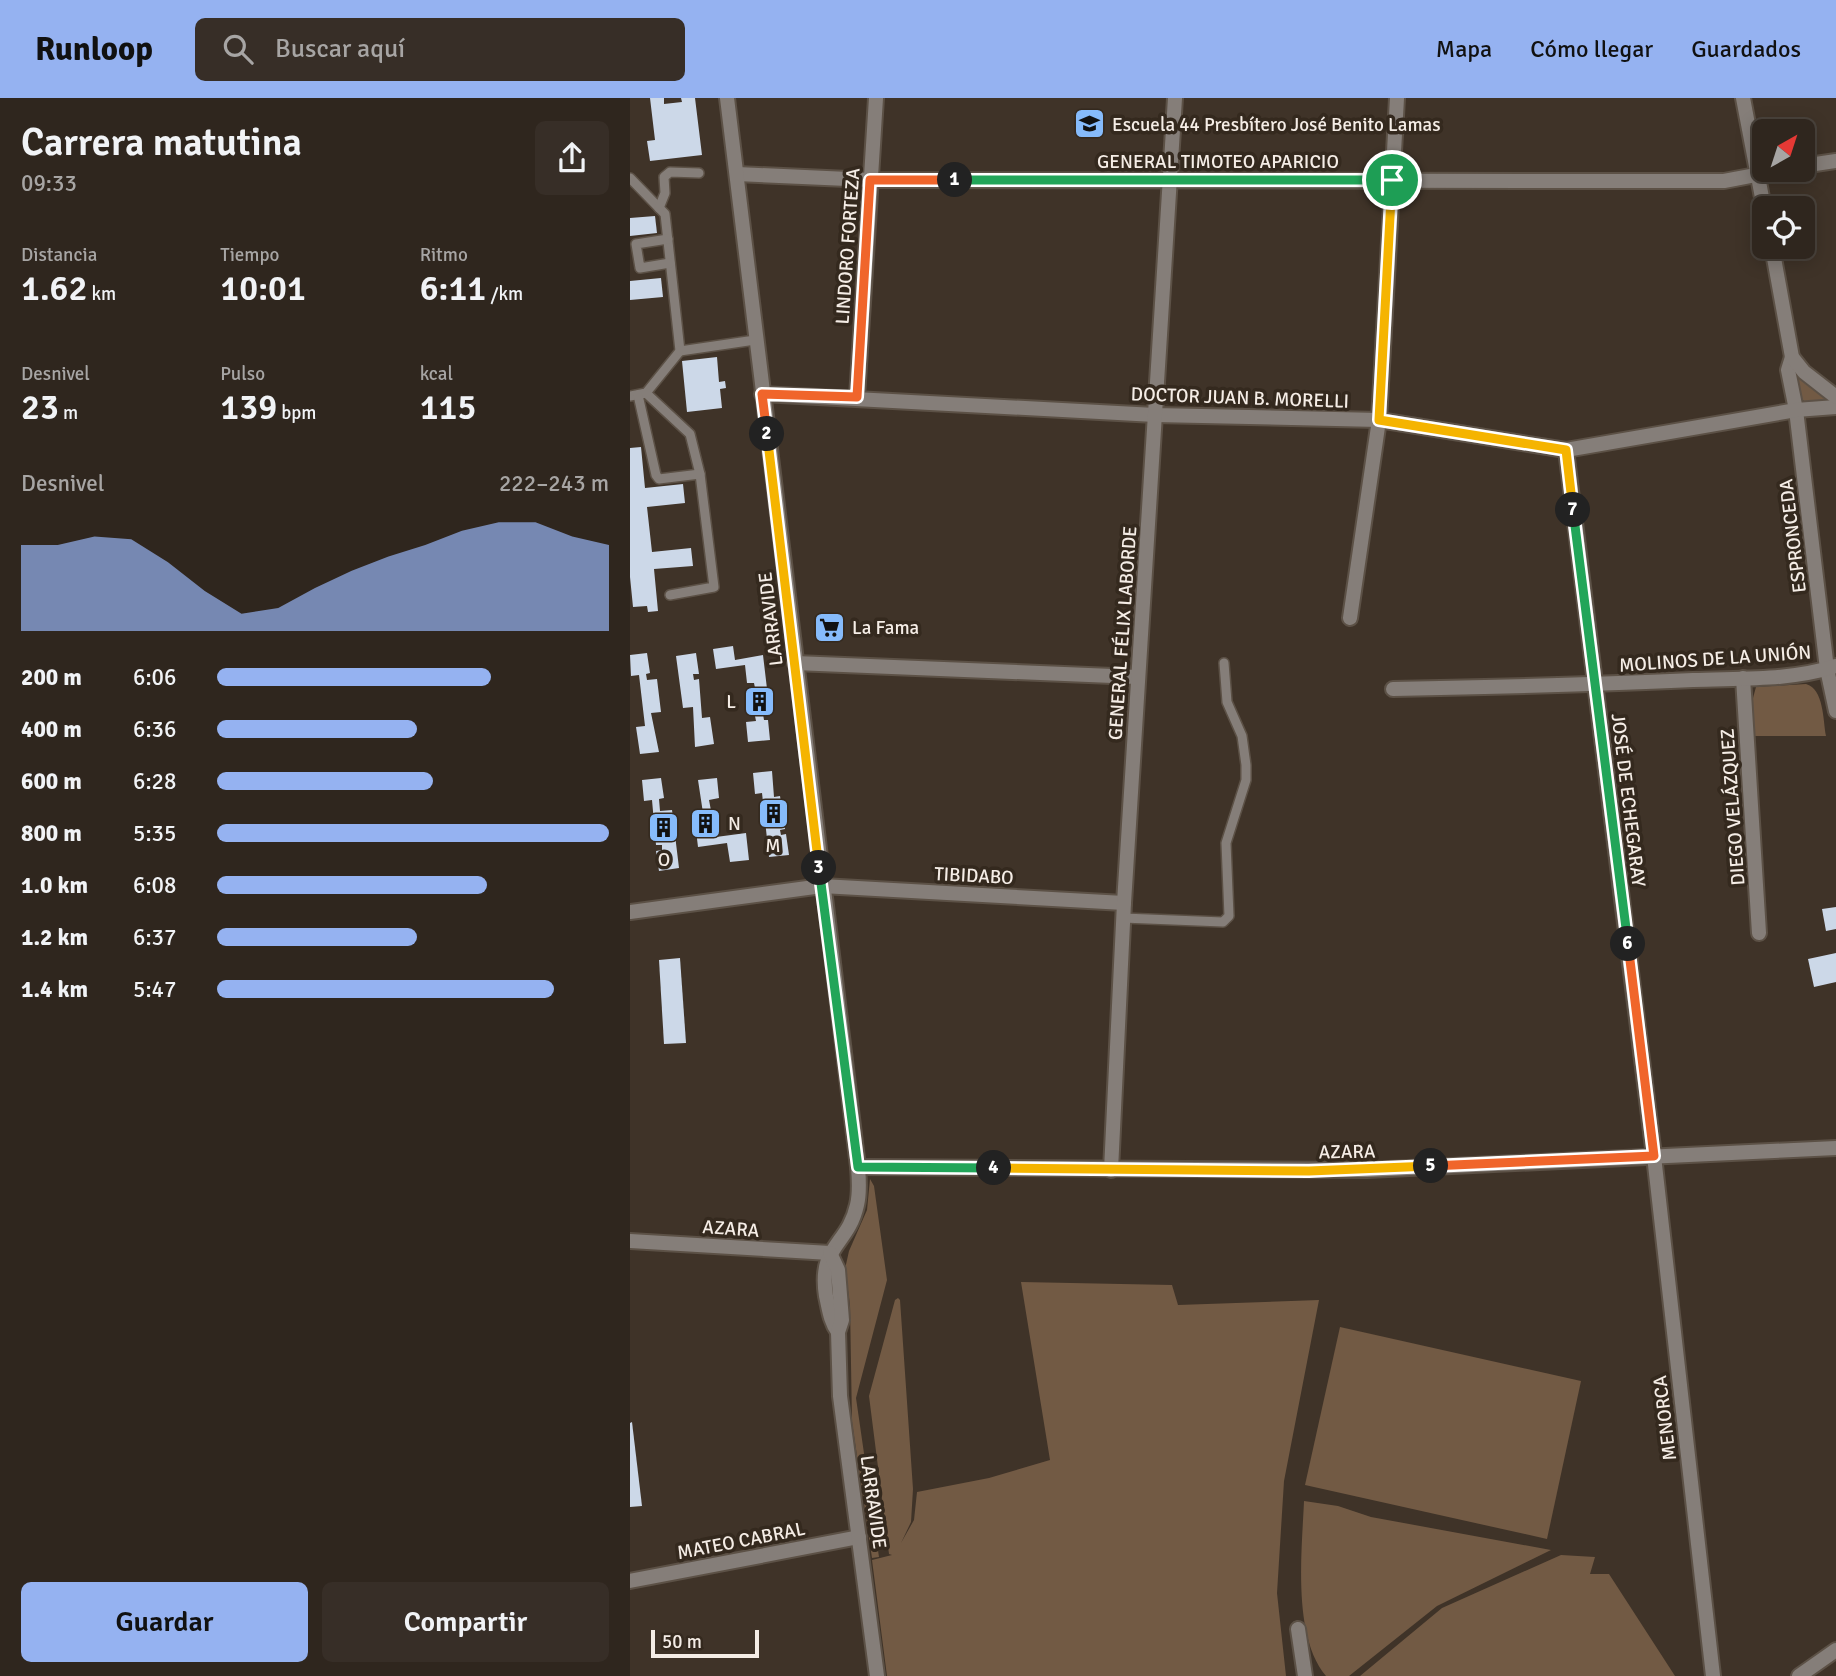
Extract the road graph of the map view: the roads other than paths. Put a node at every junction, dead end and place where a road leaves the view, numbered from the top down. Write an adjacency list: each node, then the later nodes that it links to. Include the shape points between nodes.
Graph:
1 (727, 98): 10 (street, LARRAVIDE)
2 (876, 98): 13 (street, LINDORO FORTEZA)
3 (1175, 98): 15 (street, GENERAL FÉLIX LABORDE)
4 (1397, 98): 14 (street)
5 (1743, 98): 6 (street)
6 (1752, 144)
7 (1836, 161): 8 (street)
8 (1815, 164)
9 (699, 173): 16 (lane, via 670,172 664,177)
10 (737, 174): 13 (street, GENERAL TIMOTEO APARICIO); 20 (street, LARRAVIDE)
11 (1752, 175): 14 (street, GENERAL TIMOTEO APARICIO, via 1724,181)
12 (630, 178): 16 (lane)
13 (870, 180): 15 (street, GENERAL TIMOTEO APARICIO); 25 (street, LINDORO FORTEZA)
14 (1392, 180): 15 (street, GENERAL TIMOTEO APARICIO); 30 (street)
15 (1169, 181): 29 (street, GENERAL FÉLIX LABORDE)
16 (659, 208): 17 (lane)
17 (667, 239): 19 (lane); 19 (lane, via 636,244 640,268)
18 (1774, 259): 22 (street, ESPRONCEDA)
19 (670, 263): 21 (lane)
20 (755, 340): 21 (lane); 23 (street, LARRAVIDE)
21 (680, 351): 24 (lane)
22 (1791, 357): 26 (street); 28 (street, ESPRONCEDA, via 1788,370)
23 (762, 394): 25 (street, DOCTOR JUAN B. MORELLI); 35 (street, LARRAVIDE)
24 (638, 395): 32 (lane, via 690,434); 32 (lane, via 659,479)
25 (857, 397): 29 (street, DOCTOR JUAN B. MORELLI)
26 (1836, 397)
27 (1836, 407): 28 (street, DOCTOR JUAN B. MORELLI)
28 (1796, 410): 31 (street, DOCTOR JUAN B. MORELLI); 37 (street, ESPRONCEDA)
29 (1155, 415): 30 (street, DOCTOR JUAN B. MORELLI); 38 (street, GENERAL FÉLIX LABORDE)
30 (1379, 420): 31 (street, DOCTOR JUAN B. MORELLI); 34 (street)
31 (1566, 450): 40 (street, JOSÉ DE ECHEGARAY)
32 (700, 474): 33 (lane, via 714,587)
33 (670, 595)
34 (1350, 618)
35 (795, 663): 38 (street); 43 (street, LARRAVIDE)
36 (1224, 663): 46 (lane, via 1227,702 1242,736 1246,765 1246,780 1226,843 1229,915 1223,922)
37 (1832, 674): 39 (street, MOLINOS DE LA UNIÓN); 42 (street, ESPRONCEDA)
38 (1138, 677): 44 (street, GENERAL FÉLIX LABORDE)
39 (1743, 678): 40 (street, MOLINOS DE LA UNIÓN); 47 (street, DIEGO VELÁZQUEZ)
40 (1595, 685): 41 (street, MOLINOS DE LA UNIÓN); 49 (street, JOSÉ DE ECHEGARAY)
41 (1393, 689)
42 (1836, 711)
43 (822, 886): 44 (street, TIBIDABO); 45 (street, TIBIDABO); 50 (street, LARRAVIDE)
44 (1124, 903): 46 (street, GENERAL FÉLIX LABORDE)
45 (630, 912)
46 (1123, 918): 51 (street, GENERAL FÉLIX LABORDE)
47 (1759, 933)
48 (1836, 1148): 49 (street, AZARA)
49 (1654, 1156): 51 (street, AZARA, via 1367,1170); 60 (street, MENORCA)
50 (858, 1167): 51 (street, AZARA); 53 (street, LARRAVIDE, via 857,1206)
51 (1111, 1170)
52 (630, 1241): 53 (street, AZARA)
53 (830, 1253): 54 (street, LARRAVIDE, via 824,1277 831,1323 838,1332 840,1396)
54 (859, 1537): 55 (street, MATEO CABRAL); 58 (street, LARRAVIDE)
55 (630, 1581)
56 (1298, 1629): 59 (street)
57 (1836, 1650): 61 (street)
58 (877, 1676)
59 (1305, 1676)
60 (1713, 1676)
61 (1799, 1676)

